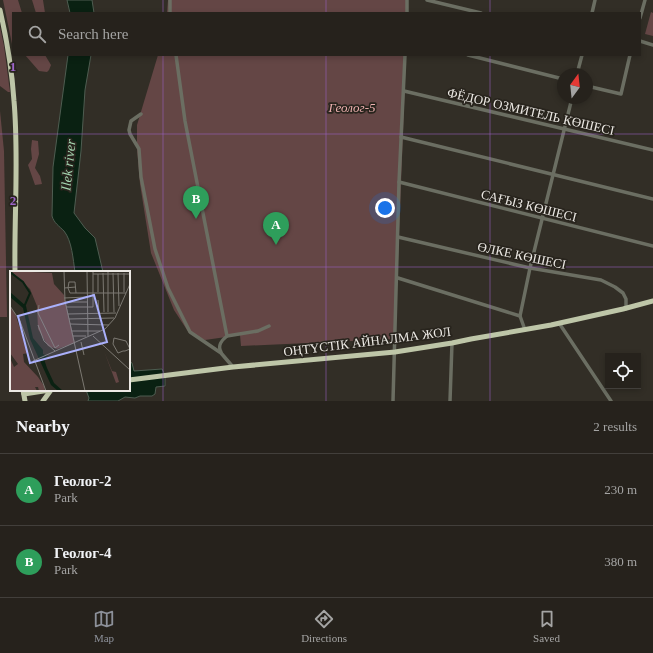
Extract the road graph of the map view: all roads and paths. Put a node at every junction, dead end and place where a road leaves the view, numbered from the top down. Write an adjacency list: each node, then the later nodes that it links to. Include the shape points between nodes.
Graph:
1 (170, 0): 7 (street)
2 (407, 0): 8 (street)
3 (427, 0): 9 (street)
4 (594, 0): 10 (street)
5 (645, 0): 11 (street)
6 (0, 10): 35 (highway, via 8,46 15,102)
7 (170, 12)
8 (407, 12)
9 (477, 12)
10 (592, 12)
11 (641, 14)
12 (641, 42): 13 (street)
13 (653, 45)
14 (176, 56): 43 (street)
15 (405, 56): 22 (street)
16 (472, 56): 20 (street)
17 (582, 56): 19 (street)
18 (630, 56): 21 (street, via 621,94)
19 (579, 68)
20 (557, 78)
21 (593, 87)
22 (404, 91): 25 (street, ФЁДОР ОЗМИТЕЛЬ КӨШЕСІ); 26 (street)
23 (570, 104): 25 (street)
24 (141, 114): 46 (street, via 131,121 129,130 139,148 141,177 157,254 171,294 190,332)
25 (564, 129): 27 (street, ФЁДОР ОЗМИТЕЛЬ КӨШЕСІ); 28 (street)
26 (401, 138): 28 (street); 29 (street)
27 (653, 150)
28 (554, 174): 30 (street); 31 (street)
29 (399, 182): 31 (street, САҒЫЗ КӨШЕСІ); 32 (street)
30 (653, 199)
31 (542, 218): 33 (street, САҒЫЗ КӨШЕСІ); 34 (street)
32 (398, 238): 34 (street, ӨЛКЕ КӨШЕСІ); 36 (street)
33 (653, 246)
34 (530, 268): 38 (street, ӨЛКЕ КӨШЕСІ, via 609,283 624,293); 39 (street)
35 (15, 271)
36 (398, 278): 39 (street); 45 (street)
37 (653, 301): 38 (highway, ОҢТҮСТІК АЙНАЛМА ЖОЛ)
38 (626, 309): 40 (highway, ОҢТҮСТІК АЙНАЛМА ЖОЛ)
39 (520, 316): 42 (street)
40 (559, 323): 42 (highway, ОҢТҮСТІК АЙНАЛМА ЖОЛ); 56 (street)
41 (269, 326): 43 (street, via 258,331)
42 (525, 330): 44 (highway, ОҢТҮСТІК АЙНАЛМА ЖОЛ)
43 (227, 336): 46 (street, via 220,344)
44 (452, 343): 45 (highway, ОҢТҮСТІК АЙНАЛМА ЖОЛ); 55 (street)
45 (395, 352): 47 (highway, ОҢТҮСТІК АЙНАЛМА ЖОЛ); 54 (street)
46 (221, 353): 47 (street)
47 (233, 367): 48 (highway, ОҢТҮСТІК АЙНАЛМА ЖОЛ)
48 (130, 380)
49 (38, 391): 51 (highway)
50 (50, 391): 53 (highway)
51 (24, 392): 52 (highway)
52 (25, 401)
53 (43, 401)
54 (393, 401)
55 (450, 401)
56 (611, 401)

